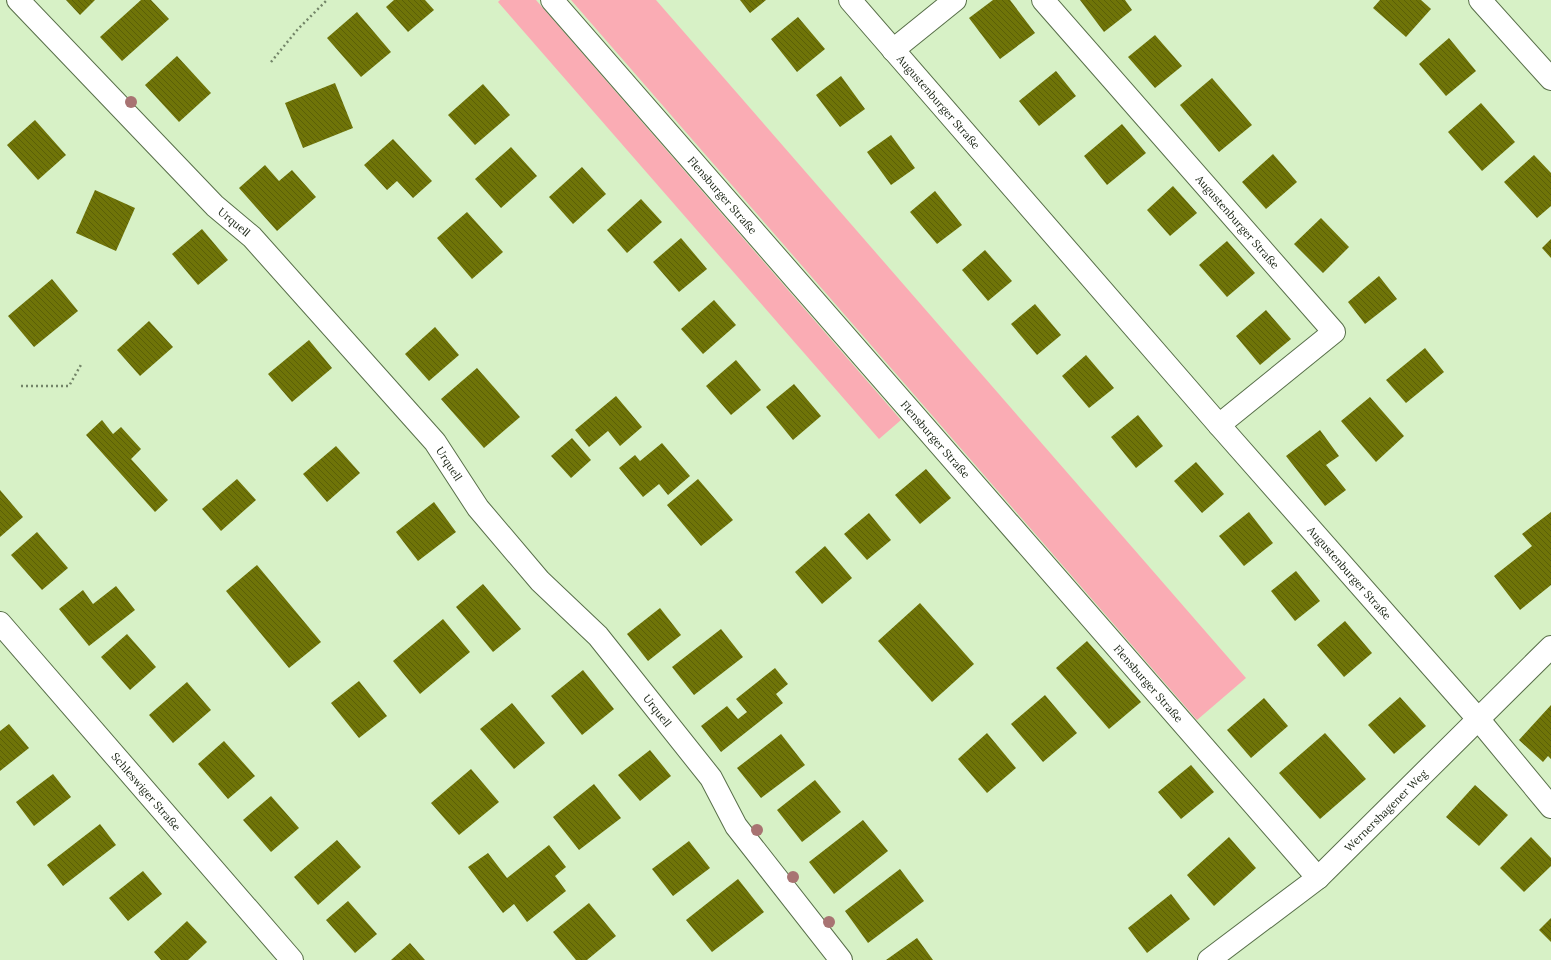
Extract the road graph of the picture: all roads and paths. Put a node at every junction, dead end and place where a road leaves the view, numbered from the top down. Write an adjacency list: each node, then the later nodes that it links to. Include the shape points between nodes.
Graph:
1 (18, 0): 21 (street, Urquell, via 215,206 252,237 435,442 478,508 540,581 598,636 711,778 736,826)
2 (327, 0): 9 (path)
3 (552, 0): 18 (street, Flensburger Straße)
4 (850, 0): 8 (street, Augustenburger Straße)
5 (955, 0): 8 (street, Augustenburger Straße)
6 (1043, 0): 13 (street, Augustenburger Straße, via 1334,332)
7 (1480, 0): 10 (street)
8 (893, 50): 13 (street, Augustenburger Straße)
9 (270, 62)
10 (1551, 79)
11 (82, 363): 12 (path, via 69,386)
12 (21, 386)
13 (1219, 425): 16 (street, Augustenburger Straße)
14 (0, 623): 20 (street, Schleswiger Straße)
15 (1551, 647): 16 (street, Wernershagener Weg)
16 (1479, 720): 17 (street, Augustenburger Straße); 18 (street, Wernershagener Weg)
17 (1551, 807)
18 (1318, 878): 19 (street, Wernershagener Weg)
19 (1212, 959)
20 (292, 960)
21 (841, 960)

